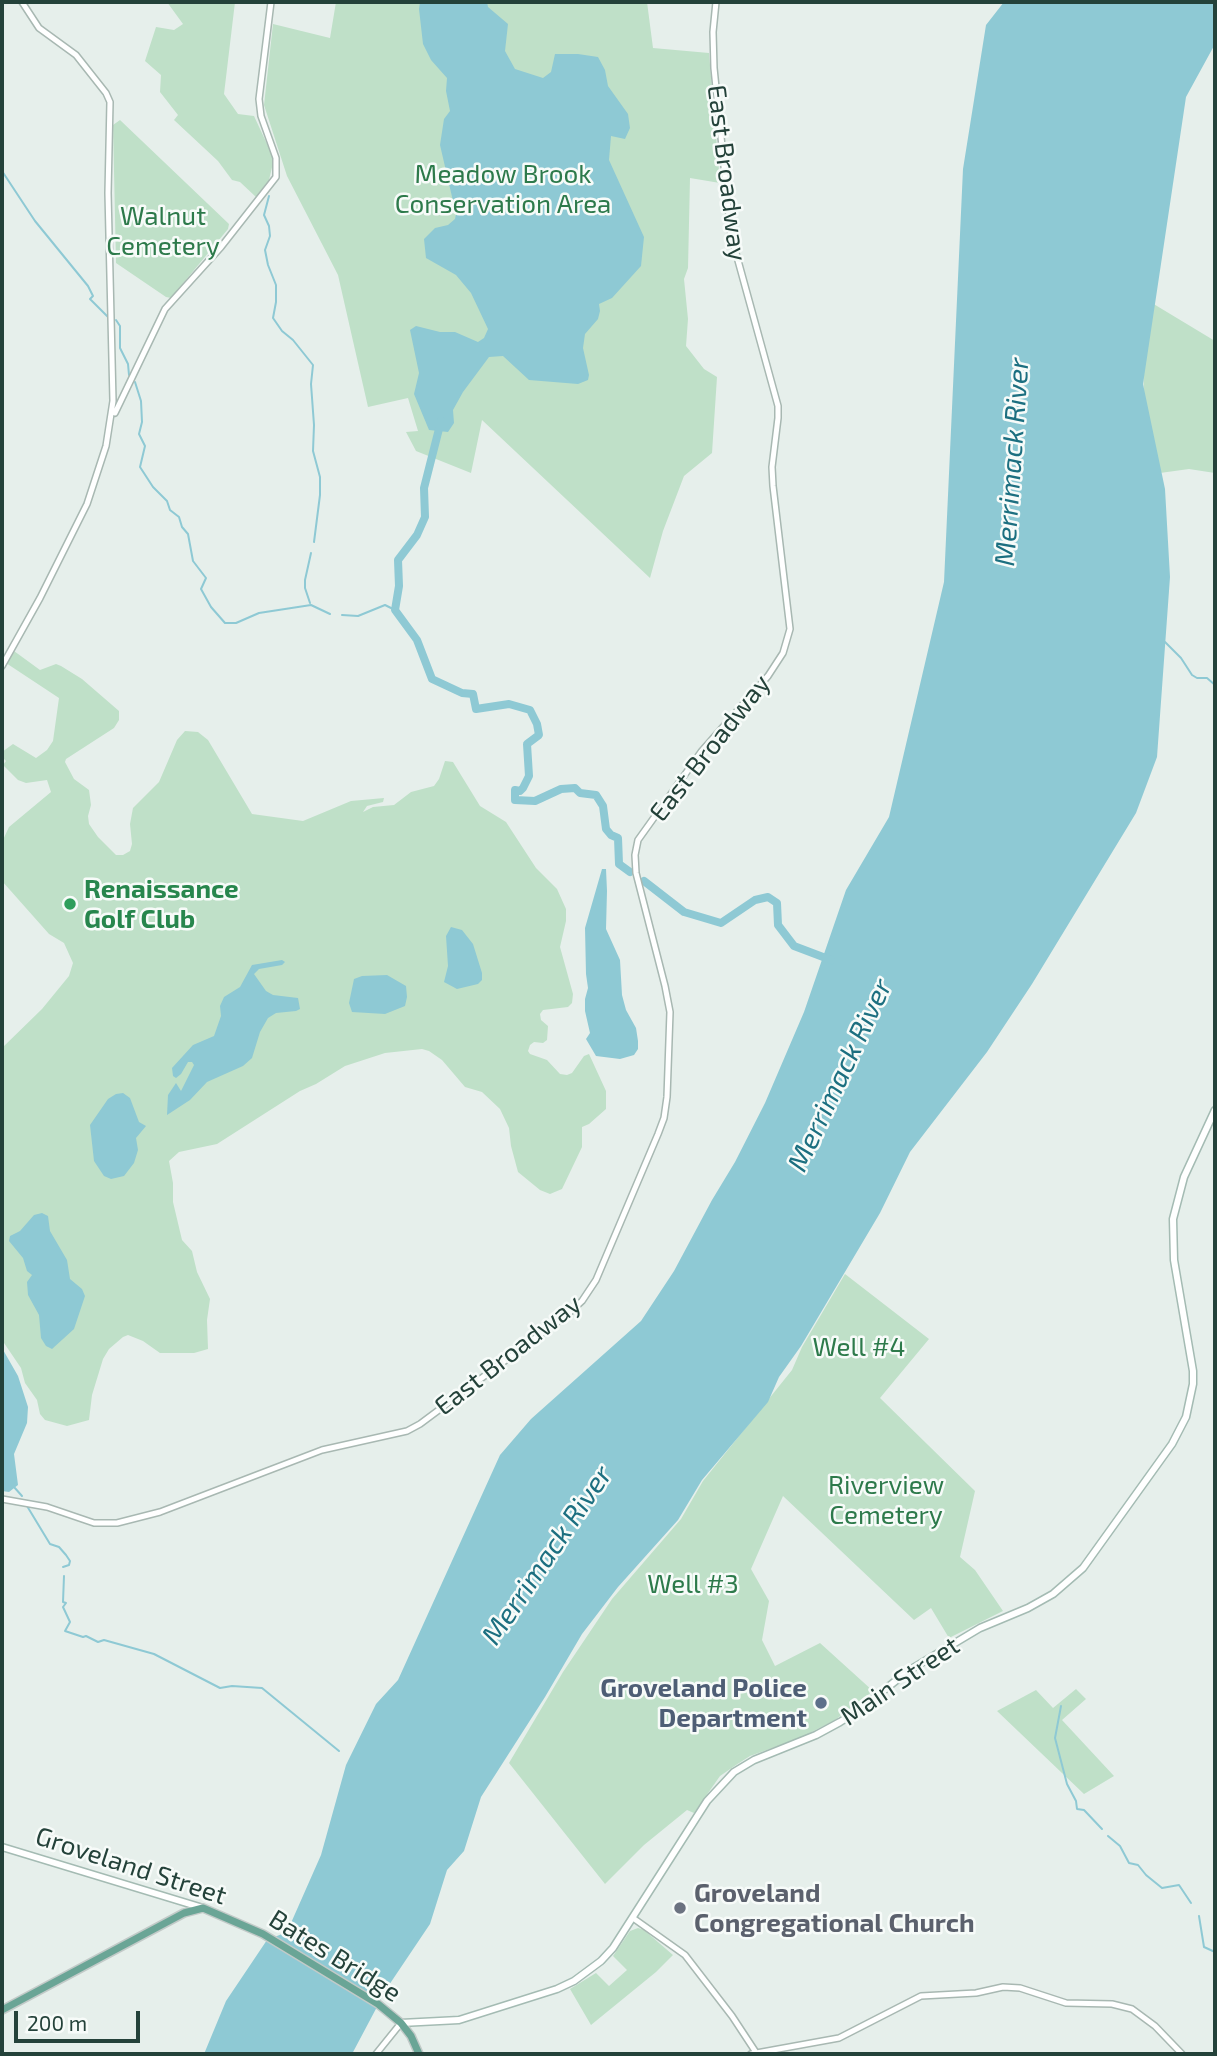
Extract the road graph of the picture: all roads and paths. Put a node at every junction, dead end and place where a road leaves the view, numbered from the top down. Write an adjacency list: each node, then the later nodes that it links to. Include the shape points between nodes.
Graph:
1 (22, 2): 4 (street, via 40,28 76,55 110,102)
2 (271, 2): 4 (street, via 259,99 276,158 276,177 164,309)
3 (716, 2): 7 (street, East Broadway, via 714,68 731,235 778,406 773,487 790,629 783,653 768,676 701,752 638,840 636,873 669,1002 667,1097 658,1135 596,1280 569,1313 407,1430 322,1450 160,1513 117,1523 94,1523 41,1505)
4 (112, 419): 5 (street, via 87,504)
5 (2, 666)
6 (1215, 1110): 10 (main road, Main Street, via 1184,1177 1173,1219 1174,1260 1193,1371 1186,1417 1112,1528 1083,1568 1053,1594 929,1657 826,1730 734,1772 707,1801)
7 (2, 1499)
8 (2, 1847): 9 (main road, Groveland Street)
9 (203, 1908): 11 (main road, Groveland Street); 12 (main road, via 184,1913)
10 (633, 1918): 13 (main road, Main Street, via 613,1948 574,1982 459,2020); 16 (street, via 685,1955 732,2016)
11 (246, 1927): 13 (main road, Bates Bridge)
12 (2, 2010)
13 (401, 2023): 14 (street); 15 (main road, Bates Bridge)
14 (376, 2054)
15 (419, 2054)
16 (754, 2054): 17 (street, via 839,2038 921,1996 1003,1987 1066,2003 1122,2005 1140,2013)
17 (1182, 2054)

